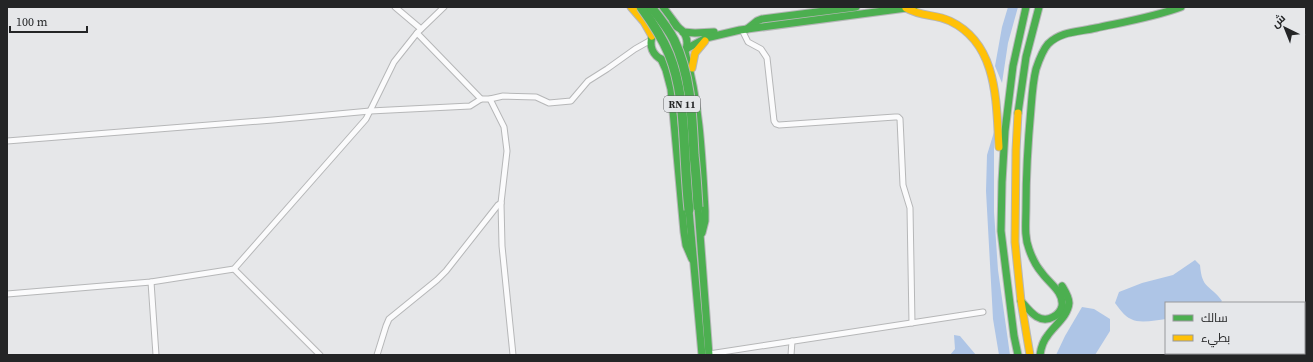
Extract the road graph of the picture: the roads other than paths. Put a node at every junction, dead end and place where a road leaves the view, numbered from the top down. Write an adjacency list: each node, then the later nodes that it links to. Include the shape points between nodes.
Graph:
1 (396, 7): 16 (street)
2 (444, 7): 16 (street)
3 (631, 7): 19 (main road, via 644,22)
4 (641, 7): 30 (main road, RN 11, bridge, via 662,39 677,78 682,108)
5 (651, 7): 29 (main road, RN 11, bridge, via 673,37 686,74 691,103)
6 (663, 7): 13 (main road)
7 (856, 7): 14 (main road, via 762,19)
8 (910, 7): 14 (main road); 27 (main road, via 918,14 942,18 960,26 979,43 986,56 993,79)
9 (1026, 7): 27 (main road, via 1005,131)
10 (1039, 7): 34 (main road, via 1026,57 1018,108 1015,242)
11 (1181, 7): 12 (main road)
12 (1170, 9): 15 (main road)
13 (681, 29): 17 (main road, via 695,33); 19 (main road, via 670,25 663,26 656,30); 20 (main road, via 687,41)
14 (745, 29): 17 (main road); 36 (street, via 748,42 761,49 767,58 776,124 895,117 900,119 903,185 910,208)
15 (1087, 30): 34 (main road, via 1076,30 1056,38 1044,50 1035,72 1027,142 1026,236 1032,258 1061,296 1062,306 1056,315 1044,320 1034,316); 46 (main road, via 1054,45 1043,62 1039,78 1031,162 1033,242 1049,274 1063,288 1068,303 1066,314 1043,343)
16 (419, 31): 23 (street); 25 (street, via 394,62)
17 (726, 32): 18 (main road)
18 (713, 36): 20 (main road, via 699,41); 22 (main road, via 694,54)
19 (652, 38): 21 (main road, via 653,51); 24 (street, via 593,77 571,100 549,103 536,97 503,96)
20 (686, 50): 21 (main road, via 673,60); 22 (main road, RN 11)
21 (661, 59): 30 (main road, RN 11, via 671,89 685,239)
22 (692, 76): 29 (main road, RN 11, via 700,136 705,211)
23 (481, 99): 24 (street); 25 (street, via 470,106)
24 (490, 99): 28 (street, via 504,127 507,151)
25 (370, 111): 26 (street); 31 (street, via 366,119)
26 (7, 141)
27 (1002, 182): 44 (main road, via 1001,231)
28 (501, 203): 40 (street, via 446,271 389,319); 41 (street, via 502,246)
29 (701, 235): 42 (main road, RN 11)
30 (693, 261): 42 (main road, RN 11)
31 (234, 269): 32 (street); 39 (street)
32 (151, 282): 33 (street); 38 (street)
33 (7, 294)
34 (1021, 301): 45 (main road)
35 (983, 312): 36 (street)
36 (912, 323): 37 (street)
37 (792, 341): 42 (street); 43 (street)
38 (156, 355)
39 (320, 355)
40 (378, 355)
41 (513, 355)
42 (703, 355)
43 (791, 355)
44 (1018, 355)
45 (1030, 355)
46 (1040, 355)

